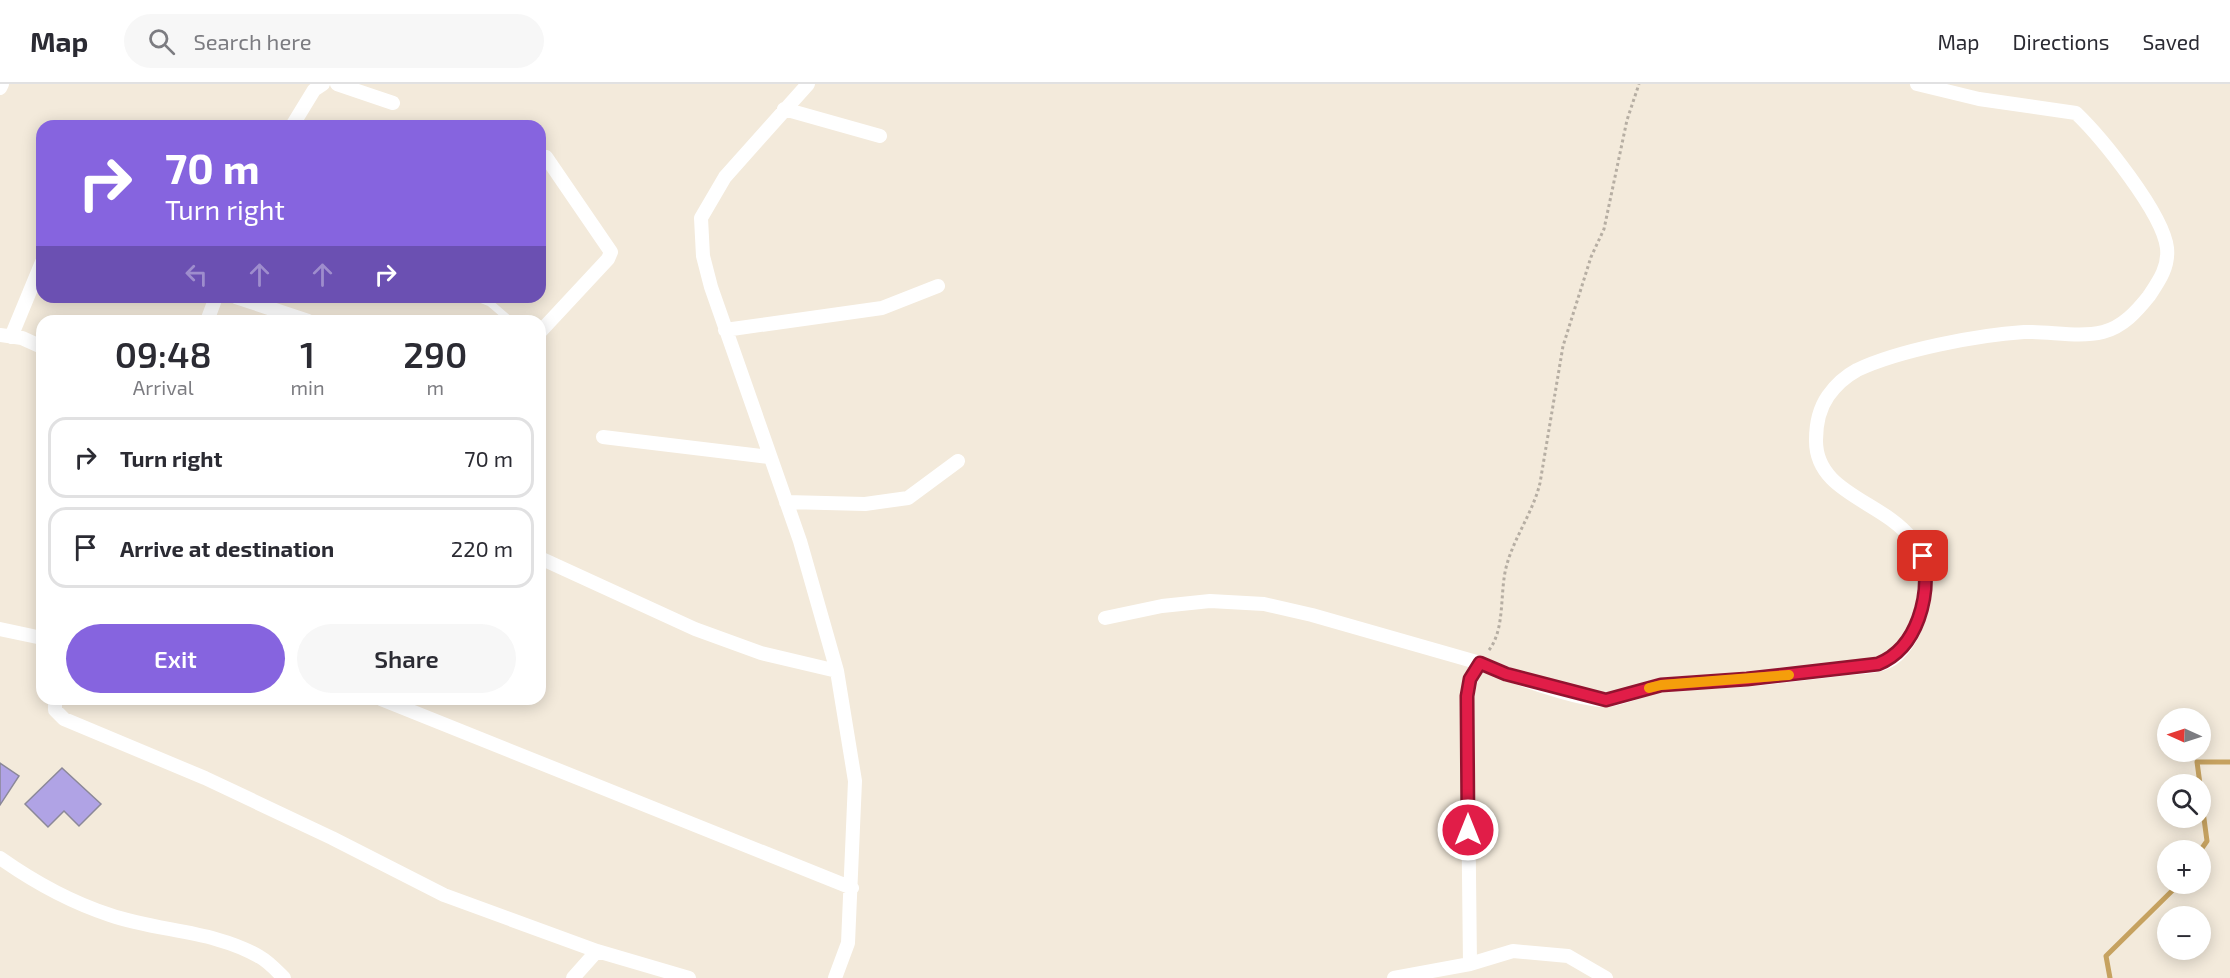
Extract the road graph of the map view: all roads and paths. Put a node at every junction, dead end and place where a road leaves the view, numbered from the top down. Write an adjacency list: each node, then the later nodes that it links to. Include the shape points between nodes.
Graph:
1 (2, 84): 7 (street)
2 (323, 84): 10 (street, via 314,90)
3 (337, 84): 8 (street)
4 (808, 84): 9 (street)
5 (1639, 84): 31 (path, via 1627,120 1604,229 1591,257 1563,346 1534,505 1506,565 1493,645)
6 (1917, 84): 31 (street, via 1979,99 2076,112 2145,199 2167,246 2160,280 2124,323 2104,332 2026,332 1941,345 1857,370 1827,397 1816,429 1820,464 1843,489 1910,535 1923,556 1923,602 1903,648 1893,658 1878,664 1661,685 1606,700 1506,674)
7 (0, 88)
8 (393, 103)
9 (784, 109): 11 (street); 20 (street, via 724,177 701,218 703,256)
10 (296, 120)
11 (880, 136)
12 (546, 157): 19 (street, via 611,252)
13 (36, 274): 21 (street)
14 (938, 286): 20 (street, via 882,308)
15 (254, 303): 17 (street)
16 (490, 303): 18 (lane)
17 (290, 315)
18 (504, 315)
19 (546, 326)
20 (725, 330): 24 (street)
21 (5, 336): 22 (street)
22 (36, 344)
23 (603, 437): 24 (street)
24 (769, 457): 26 (street)
25 (958, 461): 26 (street, via 908,498 865,504)
26 (786, 502): 32 (street)
27 (546, 561): 32 (street, via 695,629 761,653)
28 (1105, 618): 31 (street, via 1210,601 1263,604)
29 (0, 629): 30 (street)
30 (36, 637)
31 (1480, 663): 38 (street, via 1470,679 1467,696)
32 (837, 671): 36 (street, via 855,781)
33 (55, 705): 37 (street, via 64,719 205,778 444,895)
34 (396, 705): 36 (street)
35 (0, 858): 39 (street, via 34,882 112,916 230,943 262,957)
36 (852, 888): 42 (street, via 848,943)
37 (597, 951): 40 (street); 41 (street)
38 (1470, 964): 43 (street); 44 (street, via 1513,951 1539,952 1568,956)
39 (284, 978)
40 (573, 978)
41 (689, 978)
42 (835, 978)
43 (1394, 978)
44 (1606, 978)

